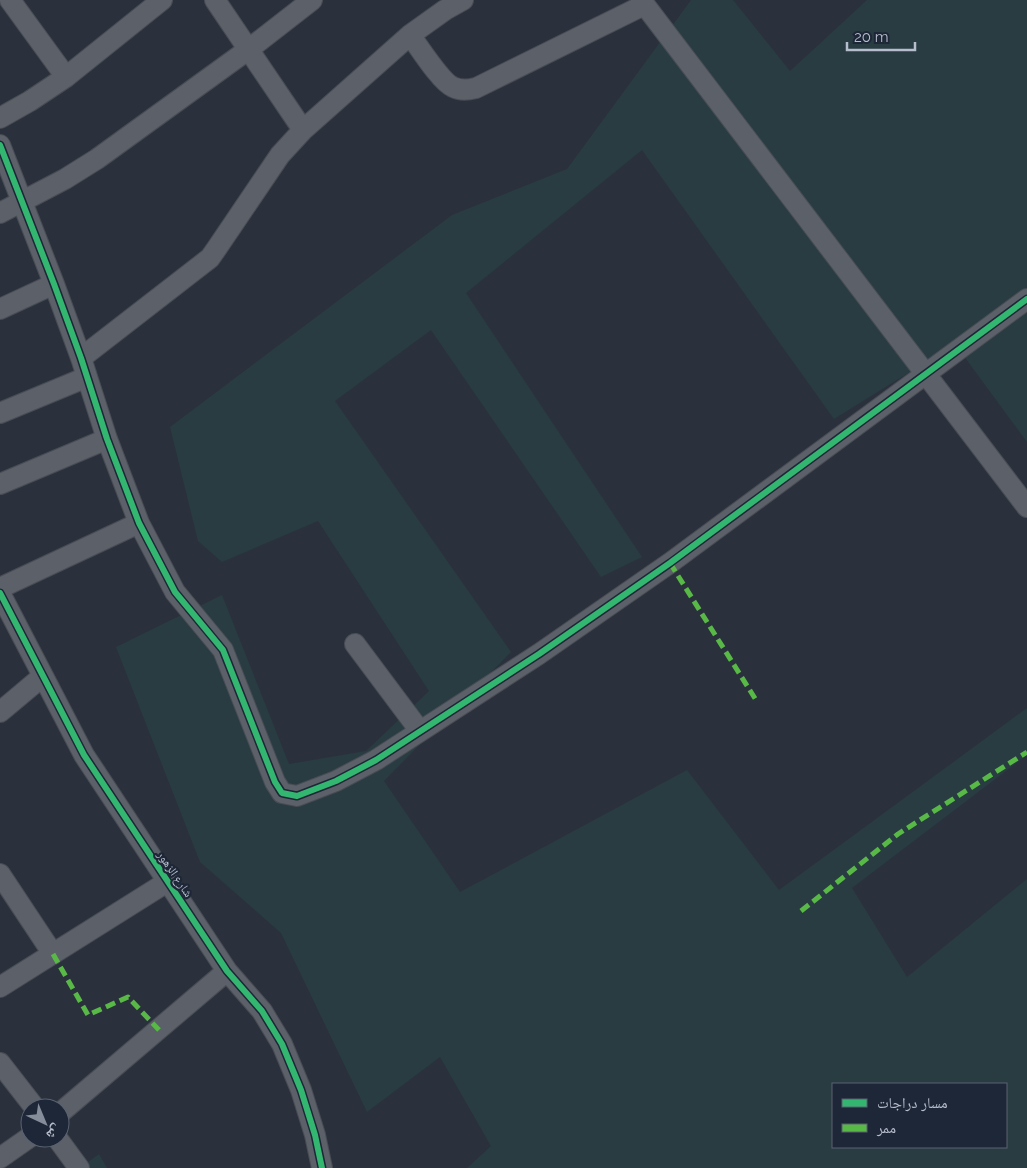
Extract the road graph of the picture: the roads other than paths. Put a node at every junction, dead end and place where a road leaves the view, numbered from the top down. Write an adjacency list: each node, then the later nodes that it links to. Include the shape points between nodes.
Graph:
1 (162, 0): 10 (street)
2 (215, 0): 9 (street)
3 (312, 0): 9 (street)
4 (463, 0): 6 (street)
5 (642, 2): 8 (street, via 476,88 464,90 452,87 442,78); 20 (street)
6 (445, 5): 8 (street)
7 (8, 7): 10 (street)
8 (410, 35): 12 (street)
9 (249, 49): 12 (street); 14 (street, via 97,159)
10 (66, 77): 11 (street)
11 (0, 118)
12 (303, 130): 19 (street, via 280,155 210,258)
13 (0, 145): 14 (street)
14 (23, 201): 15 (street); 16 (street)
15 (0, 213)
16 (54, 284): 18 (street); 19 (street)
17 (1027, 299): 20 (street)
18 (0, 309)
19 (81, 358): 21 (street)
20 (925, 373): 25 (street); 32 (street, via 670,563 539,654)
21 (87, 377): 22 (street); 23 (street)
22 (0, 413)
23 (107, 439): 24 (street); 26 (street)
24 (0, 484)
25 (1027, 506)
26 (139, 524): 27 (street); 32 (street, via 175,592 223,650 282,793 297,796 336,781 376,760)
27 (0, 588)
28 (0, 593): 30 (street, شارع الزهور)
29 (354, 644): 32 (street)
30 (43, 676): 31 (street); 34 (street, شارع الزهور, via 84,755)
31 (0, 712)
32 (420, 730)
33 (0, 874): 35 (street)
34 (166, 882): 35 (street); 36 (street, شارع الزهور)
35 (53, 954): 37 (street)
36 (227, 971): 40 (street); 45 (street, شارع الزهور, via 262,1011 282,1044 316,1135)
37 (0, 987)
38 (0, 1063): 39 (street)
39 (27, 1098)
40 (70, 1104)
41 (20, 1143): 43 (street)
42 (64, 1148): 44 (street)
43 (0, 1158)
44 (79, 1168)
45 (322, 1168)

